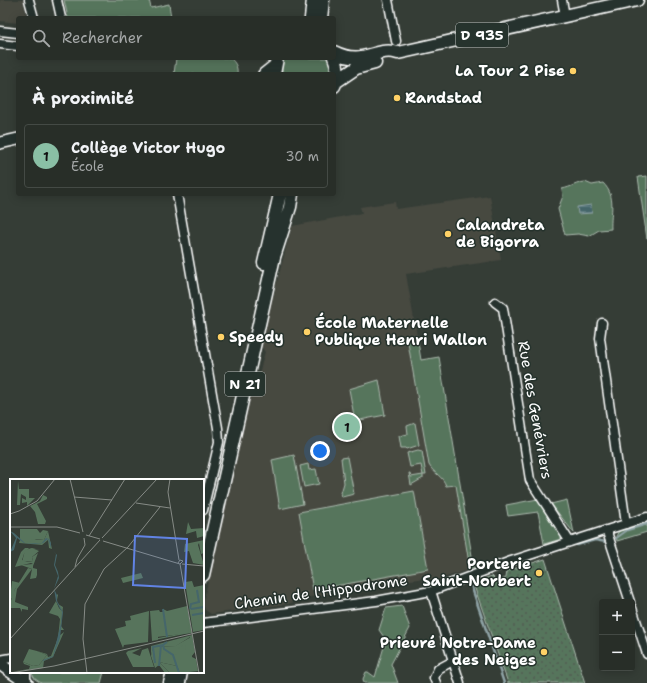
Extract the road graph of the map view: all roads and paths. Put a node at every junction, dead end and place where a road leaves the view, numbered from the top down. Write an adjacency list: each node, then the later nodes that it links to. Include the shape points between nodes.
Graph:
1 (30, 0): 8 (street)
2 (57, 0): 9 (street)
3 (313, 0): 10 (main road)
4 (323, 0): 11 (main road)
5 (388, 0): 17 (street)
6 (562, 0): 12 (street)
7 (637, 0): 12 (main road, D 935)
8 (34, 16)
9 (60, 16)
10 (311, 16)
11 (321, 16)
12 (565, 16): 17 (main road, D 935)
13 (0, 31): 14 (street)
14 (16, 32)
15 (0, 44): 16 (street)
16 (16, 46)
17 (397, 47): 18 (main road, D 935, via 392,51 355,59); 23 (main road, D 935, via 392,59 356,68)
18 (336, 53)
19 (335, 60): 22 (main road)
20 (275, 66): 21 (street)
21 (267, 72)
22 (336, 76)
23 (336, 82)
24 (16, 140): 25 (street)
25 (0, 143)
26 (177, 196): 31 (street, via 218,428 219,442)
27 (280, 196): 35 (main road, N 21)
28 (292, 196): 37 (main road, N 21, via 272,264)
29 (495, 302): 36 (street, Rue des Genévriers, via 504,308 530,480)
30 (602, 324): 33 (street, via 600,338)
31 (204, 506)
32 (647, 517): 33 (street, Chemin de l'Hippodrome)
33 (626, 524): 34 (street, Chemin de l'Hippodrome)
34 (608, 530): 36 (street, Chemin de l'Hippodrome); 39 (street)
35 (204, 533)
36 (570, 542): 38 (street, Chemin de l'Hippodrome)
37 (204, 570)
38 (431, 591): 41 (street, Chemin de l'Hippodrome, via 376,601); 45 (street)
39 (629, 599)
40 (635, 617): 42 (street)
41 (204, 623)
42 (647, 654)
43 (10, 658): 44 (street)
44 (0, 660)
45 (453, 661): 54 (street, via 438,669 434,678); 55 (street)
46 (0, 664): 47 (street)
47 (10, 671)
48 (13, 673): 51 (street)
49 (173, 673): 52 (main road)
50 (182, 673): 53 (main road)
51 (26, 679)
52 (170, 683)
53 (179, 683)
54 (436, 683)
55 (460, 683)

